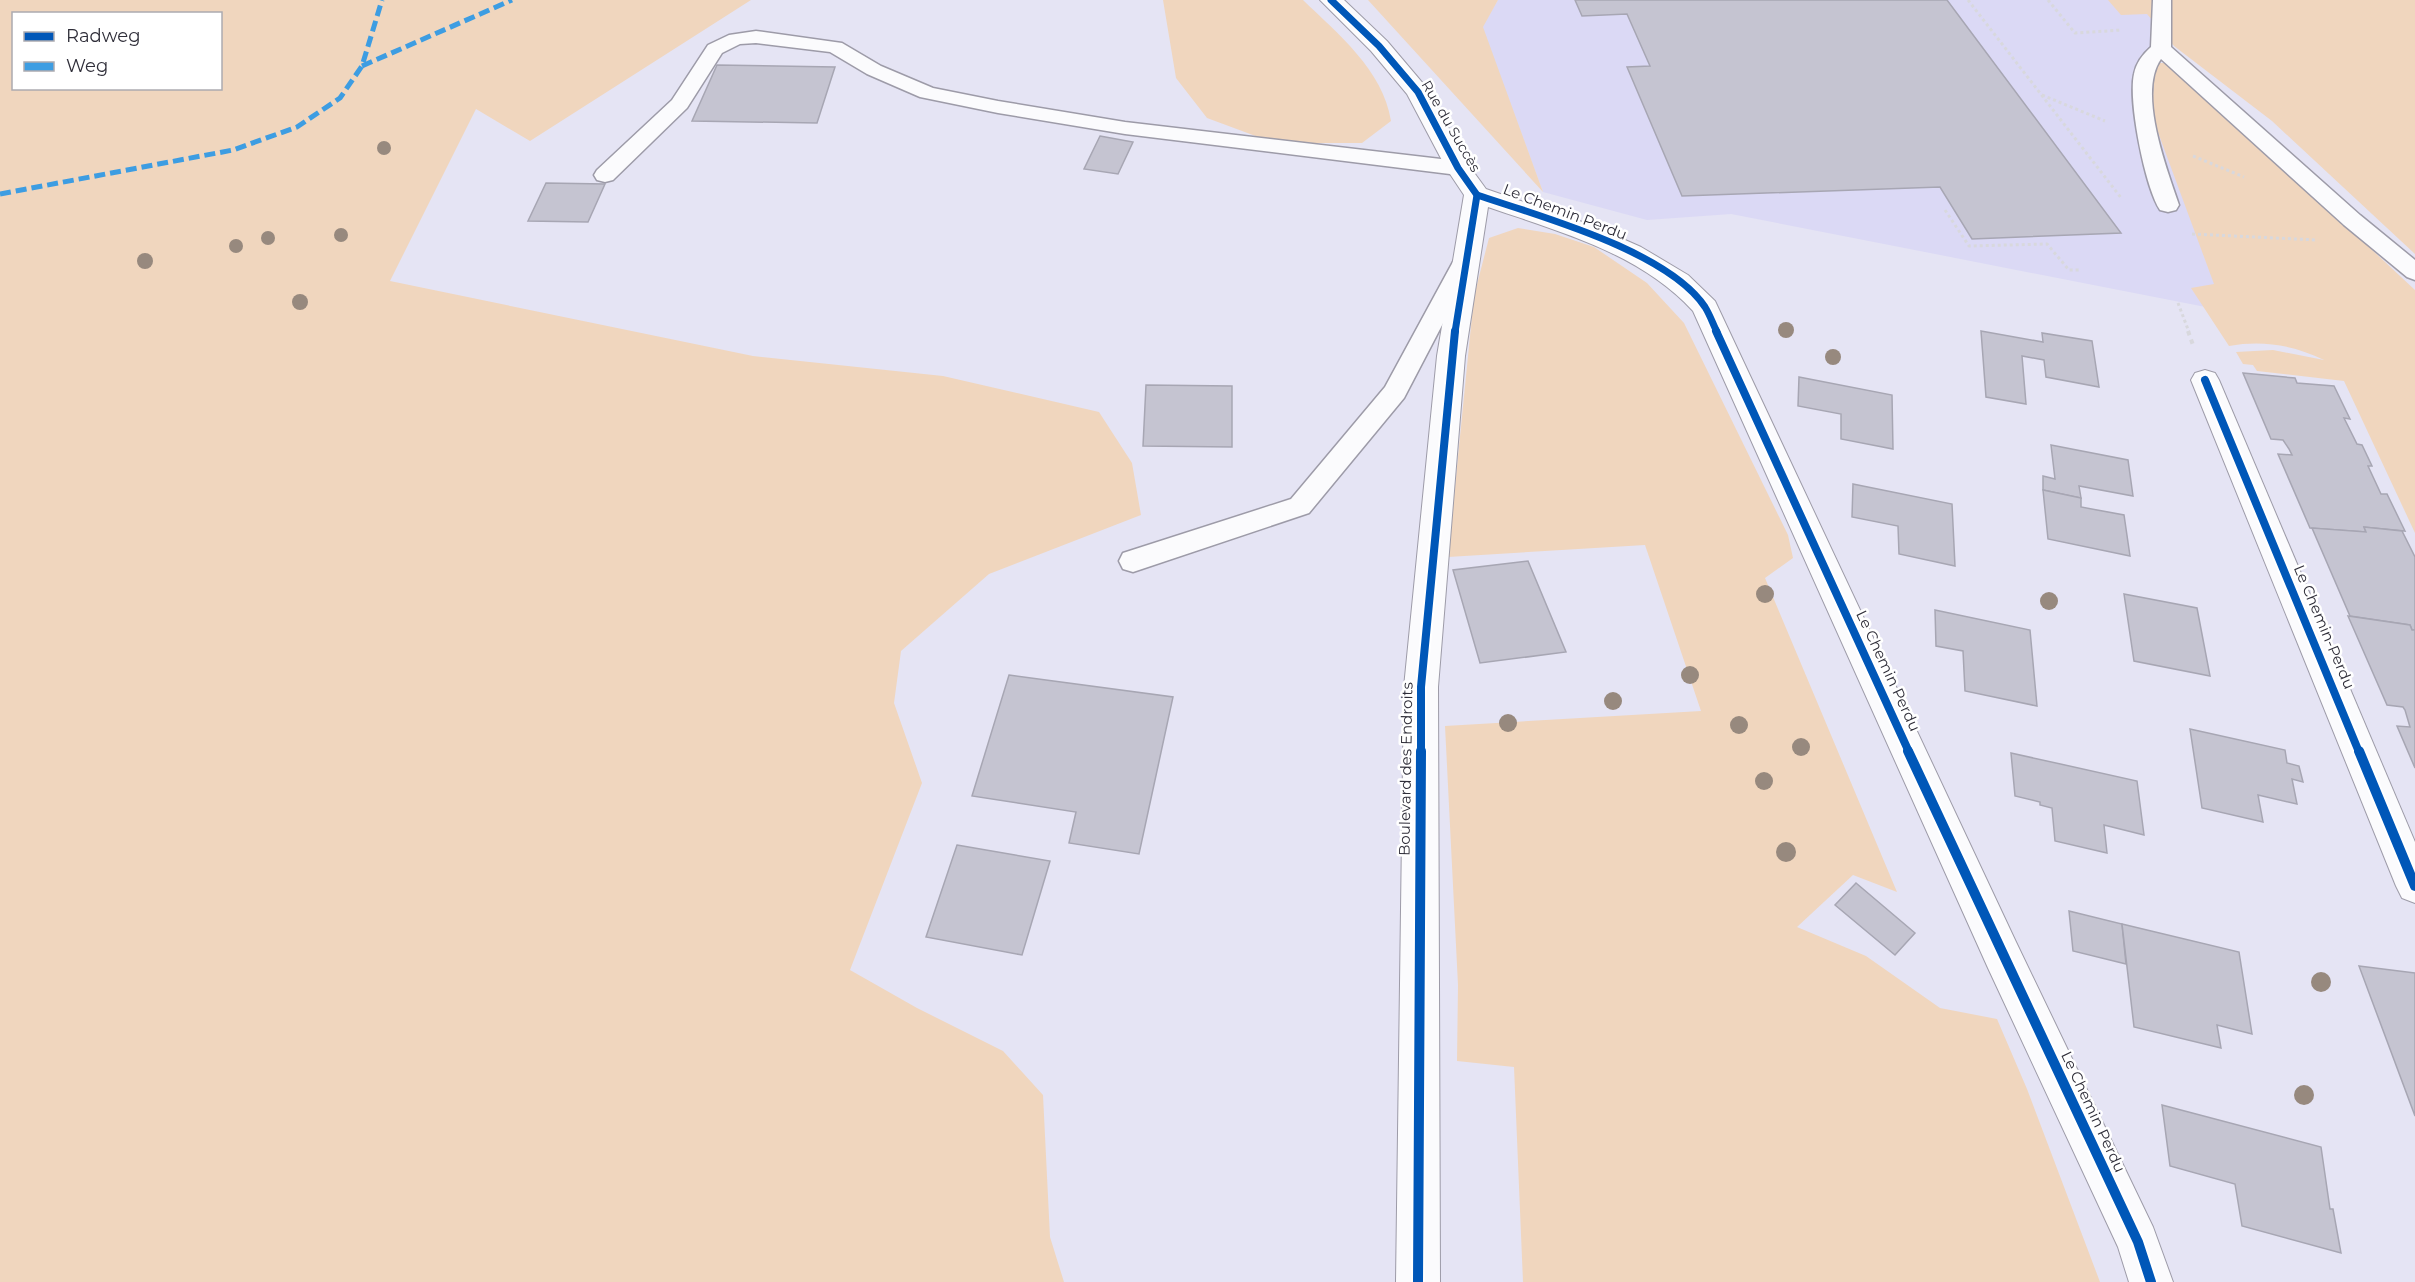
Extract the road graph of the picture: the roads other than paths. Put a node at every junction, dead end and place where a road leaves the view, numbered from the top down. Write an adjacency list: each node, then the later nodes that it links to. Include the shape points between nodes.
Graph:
1 (1331, 0): 4 (street, Rue du Succès, via 1379,46 1418,92)
2 (2163, 0): 3 (lane)
3 (2161, 39): 7 (lane, via 2144,72 2143,114); 9 (lane, via 2352,220)
4 (1458, 168): 5 (lane, via 1125,128 998,107 927,93 874,70 835,47 756,37 736,39 715,49 680,104); 6 (street, Rue du Succès)
5 (605, 176)
6 (1477, 195): 8 (street, Rue du Succès); 14 (street, Le Chemin Perdu, via 1593,235 1658,267 1681,282 1705,307 2138,1242)
7 (2168, 205)
8 (1466, 258): 11 (lane, via 1395,392 1300,506); 13 (street, Boulevard des Endroits, via 1451,356 1421,687)
9 (2415, 272)
10 (2205, 380): 12 (street, Le Chemin-Perdu)
11 (1133, 561)
12 (2415, 886)
13 (1418, 1282)
14 (2151, 1282)

